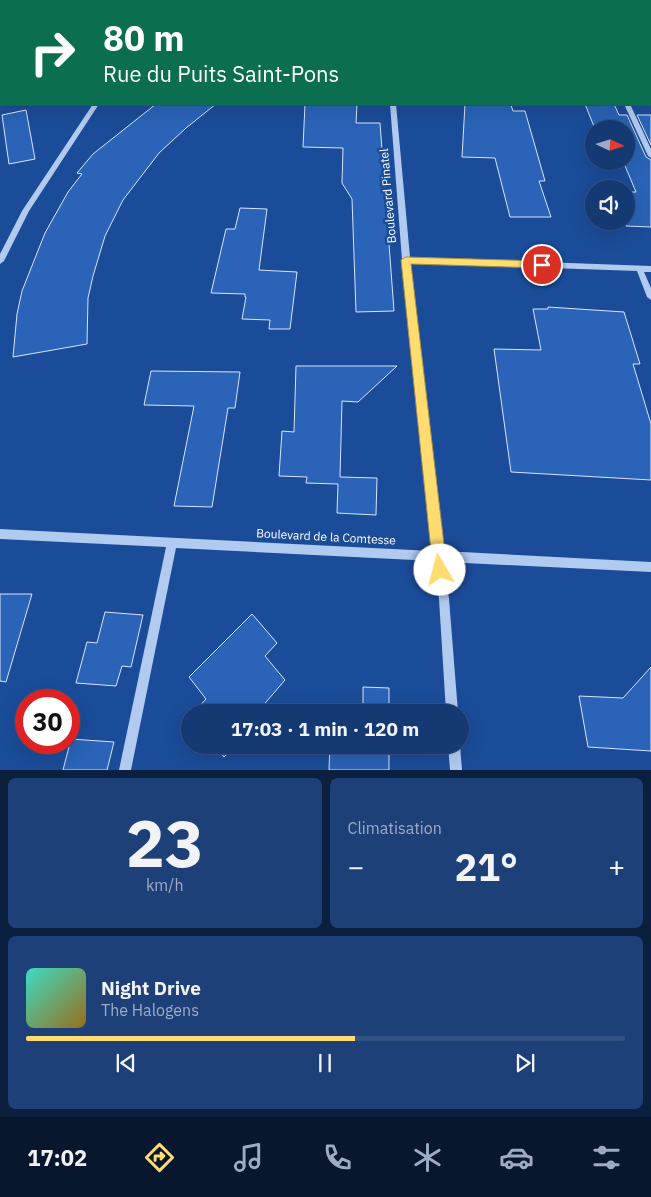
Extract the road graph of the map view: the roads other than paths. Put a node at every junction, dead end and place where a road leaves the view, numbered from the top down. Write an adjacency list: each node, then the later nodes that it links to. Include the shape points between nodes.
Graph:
1 (95, 105): 6 (lane, via 26,211)
2 (393, 105): 5 (street, Boulevard Pinatel)
3 (626, 105): 4 (street)
4 (651, 156)
5 (406, 260): 7 (street); 12 (street, Boulevard Pinatel)
6 (0, 261)
7 (639, 268): 8 (street); 9 (street)
8 (651, 268)
9 (651, 297)
10 (0, 534): 11 (street, Boulevard de la Comtesse)
11 (172, 543): 12 (street, Boulevard de la Comtesse); 16 (street)
12 (438, 555): 13 (street, Boulevard de la Comtesse); 14 (street, Boulevard Pinatel)
13 (651, 566)
14 (451, 704)
15 (455, 754): 17 (street)
16 (124, 770)
17 (456, 770)

